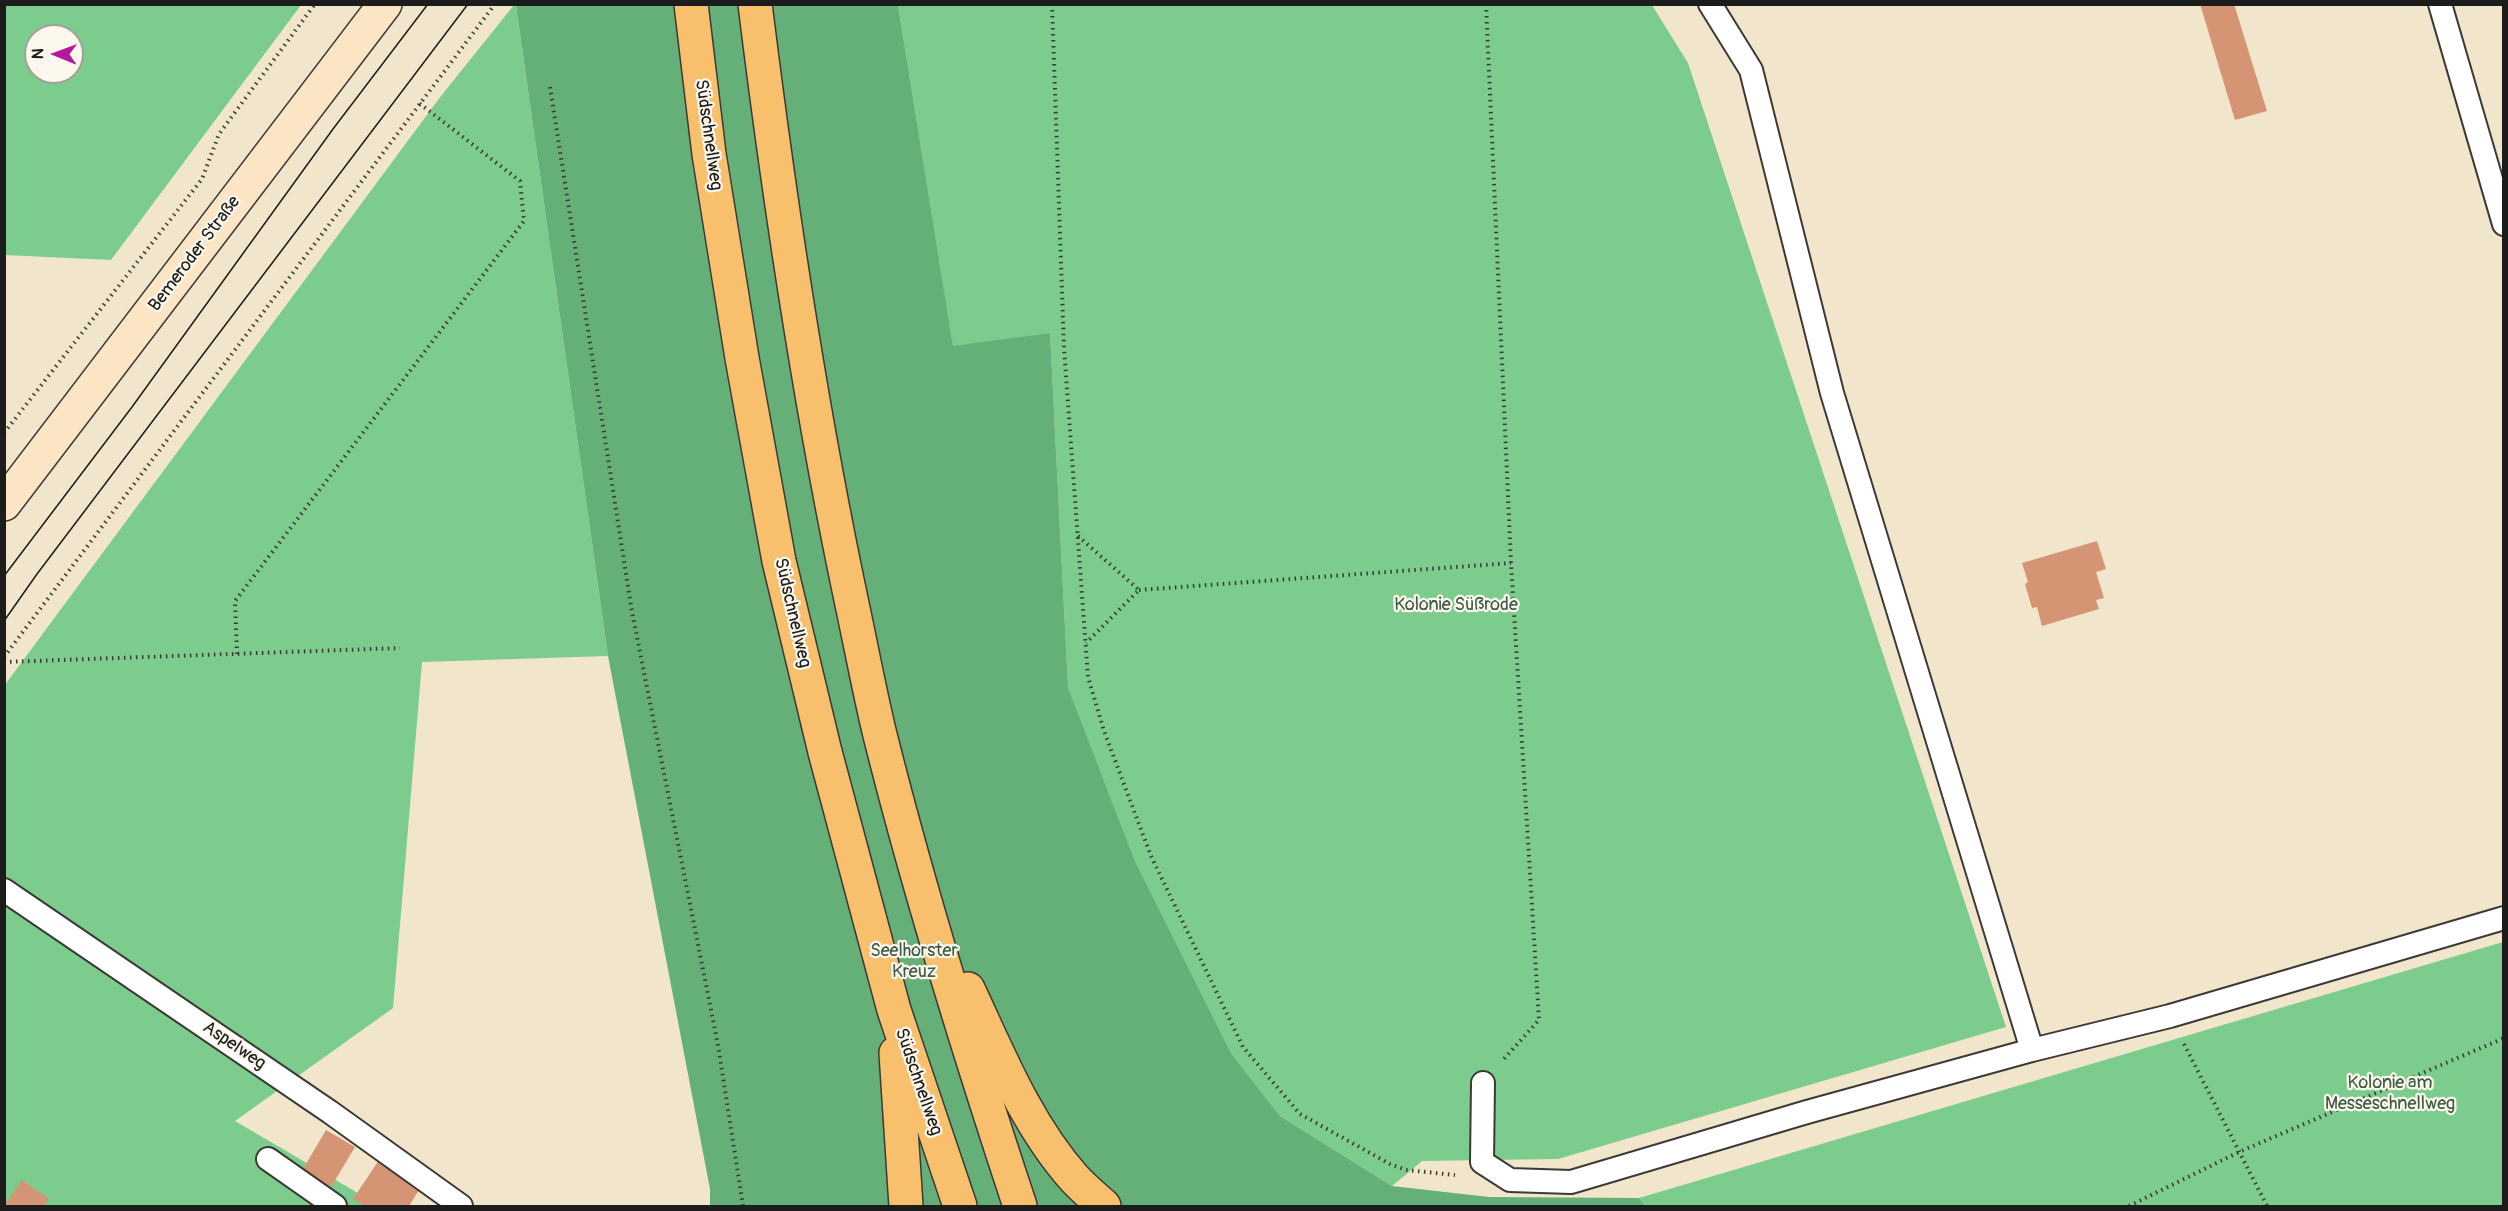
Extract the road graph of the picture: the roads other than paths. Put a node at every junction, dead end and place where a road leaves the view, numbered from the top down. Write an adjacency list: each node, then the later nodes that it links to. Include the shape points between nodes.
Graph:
1 (385, 4): 7 (main road, Bemeroder Straße)
2 (691, 4): 11 (highway, Südschnellweg, via 709,154 779,561)
3 (755, 4): 8 (highway, via 802,348 876,717)
4 (1710, 4): 12 (lane, via 1751,70 1832,393)
5 (2440, 4): 6 (lane)
6 (2504, 224)
7 (4, 504)
8 (920, 888): 19 (highway); 20 (highway, via 1040,1133 1074,1177)
9 (4, 890): 16 (lane, Aspelweg)
10 (2504, 918): 12 (lane, via 2170,1016)
11 (894, 1010): 17 (highway); 18 (highway, Südschnellweg)
12 (2032, 1050): 13 (lane, via 1571,1182 1510,1180 1482,1162)
13 (1483, 1083)
14 (268, 1160): 15 (lane)
15 (335, 1206)
16 (461, 1206)
17 (906, 1206)
18 (960, 1206)
19 (1020, 1206)
20 (1104, 1206)

